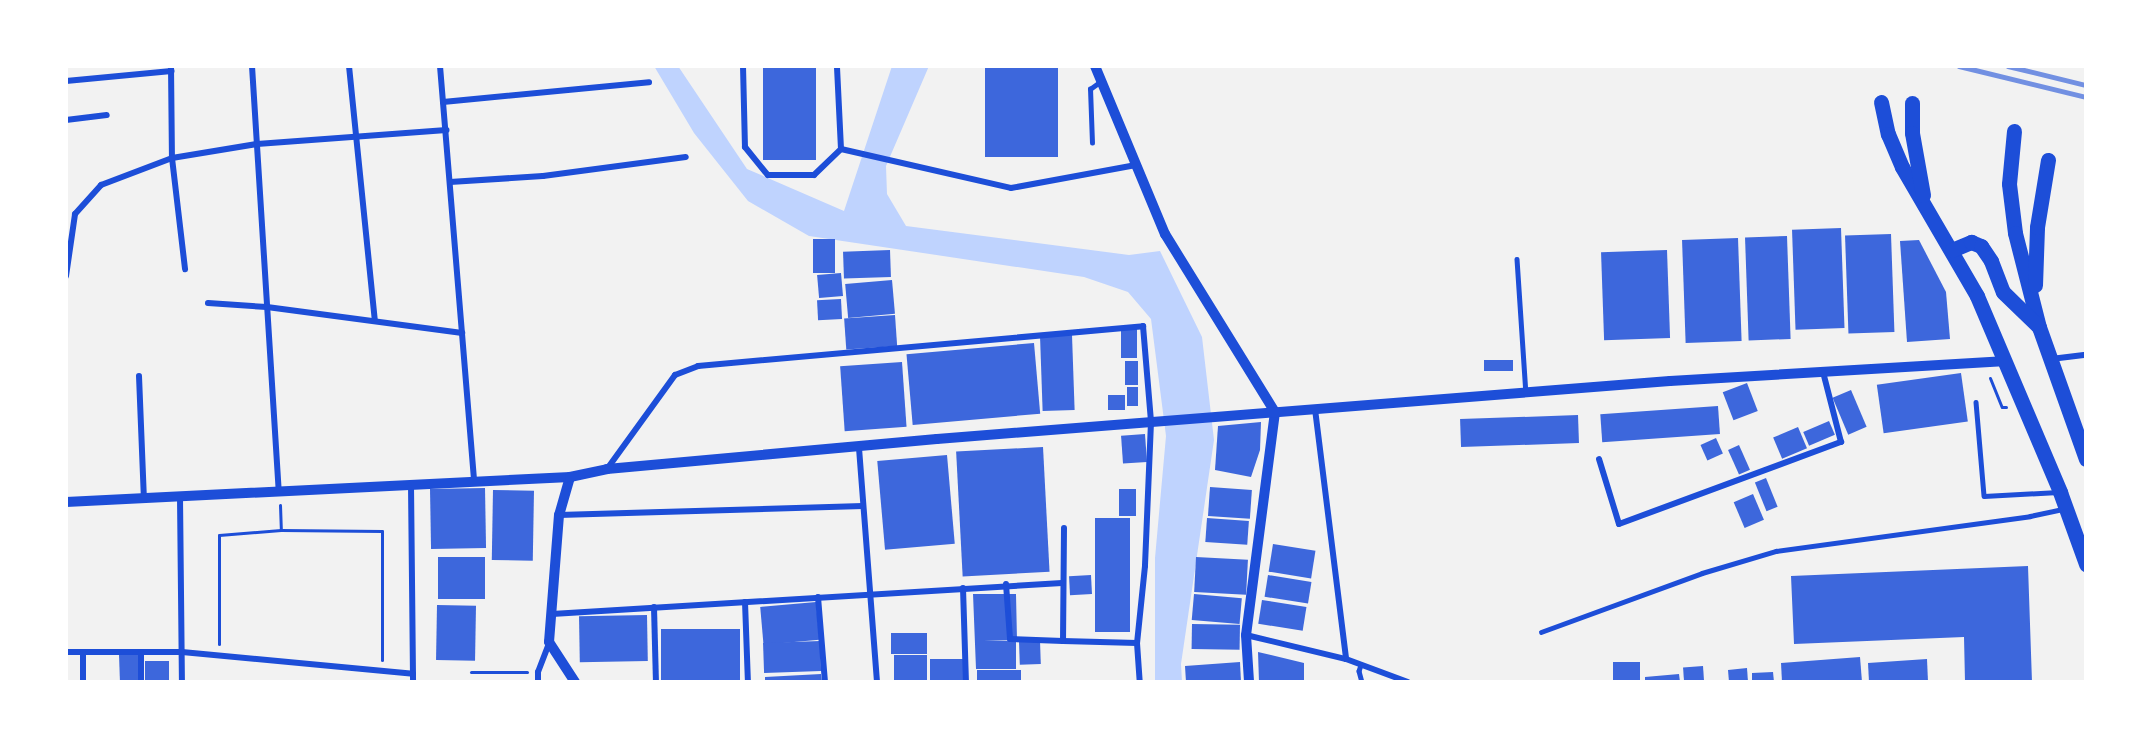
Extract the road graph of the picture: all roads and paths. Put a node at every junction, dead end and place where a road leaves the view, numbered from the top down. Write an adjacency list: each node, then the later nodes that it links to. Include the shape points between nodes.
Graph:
1 (252, 66): 20 (street)
2 (349, 66): 18 (street)
3 (440, 66): 11 (street)
4 (743, 66): 21 (street, via 745,147 768,175 814,175)
5 (837, 66): 21 (street)
6 (1095, 66): 9 (street)
7 (171, 69): 8 (street); 23 (street)
8 (66, 81)
9 (1101, 81): 19 (lane, via 1090,90); 25 (street)
10 (649, 82): 11 (street)
11 (443, 102): 16 (street)
12 (1881, 102): 27 (main road, via 1888,134)
13 (1911, 103): 27 (main road)
14 (108, 115): 15 (street)
15 (66, 120)
16 (446, 130): 18 (street); 26 (street)
17 (2014, 131): 37 (main road, via 2009,184 2012,211)
18 (354, 137): 20 (street); 36 (street)
19 (1092, 143)
20 (257, 144): 23 (street); 35 (street)
21 (841, 149): 25 (street, via 1011,188)
22 (686, 157): 26 (street, via 543,176)
23 (172, 158): 29 (street, via 101,186); 32 (street)
24 (2048, 160): 37 (main road, via 2035,252)
25 (1136, 165): 49 (street, via 1165,234)
26 (450, 182): 38 (street)
27 (1924, 207): 30 (main road)
28 (66, 213): 29 (street)
29 (75, 214): 33 (street)
30 (1952, 250): 37 (main road, via 1971,242 1981,246 1992,261 2003,292); 41 (main road, via 1977,296)
31 (1517, 259): 45 (lane)
32 (185, 269)
33 (66, 276)
34 (208, 303): 35 (street)
35 (267, 307): 36 (street); 58 (street)
36 (375, 321): 38 (street)
37 (2039, 327): 40 (main road)
38 (462, 333): 56 (street)
39 (2086, 355): 40 (street)
40 (2050, 359): 53 (main road)
41 (2002, 361): 42 (street); 59 (main road)
42 (1823, 372): 45 (street); 52 (street, via 1841,442 1619,524)
43 (139, 376): 61 (street)
44 (1988, 378): 47 (path)
45 (1526, 393): 48 (street)
46 (1976, 402): 59 (lane, via 1984,496)
47 (2002, 407)
48 (1315, 409): 49 (street); 87 (street)
49 (1275, 412): 50 (street); 78 (street)
50 (1151, 422): 51 (street); 54 (street, via 1143,326 876,348 698,366 675,375); 81 (street, via 1145,566)
51 (859, 447): 54 (street); 63 (street)
52 (1599, 459)
53 (2086, 459)
54 (607, 469): 55 (street)
55 (570, 477): 56 (street); 65 (street)
56 (474, 481): 57 (street)
57 (411, 484): 58 (street); 92 (street)
58 (279, 492): 60 (street); 67 (path)
59 (2060, 492): 64 (main road)
60 (180, 497): 61 (street); 85 (street)
61 (144, 498): 62 (street)
62 (66, 501)
63 (863, 506): 65 (street); 72 (street)
64 (2065, 508): 68 (main road); 77 (lane, via 1776,551 1702,573)
65 (559, 514): 76 (street)
66 (1064, 528): 69 (street)
67 (281, 530): 86 (path, via 219,535); 89 (path, via 382,531)
68 (2086, 564)
69 (1062, 582): 70 (street); 79 (street)
70 (1006, 584): 71 (street); 79 (street, via 1010,639)
71 (963, 588): 72 (street); 103 (street)
72 (870, 594): 73 (street); 102 (street)
73 (818, 597): 74 (street); 101 (street)
74 (745, 602): 75 (street); 100 (street)
75 (654, 607): 76 (street); 99 (street)
76 (552, 614): 80 (street)
77 (1541, 632)
78 (1246, 634): 87 (street); 105 (street)
79 (1063, 641): 81 (street)
80 (549, 642): 91 (street); 98 (street)
81 (1137, 643): 104 (street)
82 (66, 652): 83 (street)
83 (83, 652): 84 (street); 93 (street)
84 (141, 652): 85 (street); 94 (street)
85 (182, 652): 86 (street); 95 (street)
86 (219, 655): 89 (street)
87 (1346, 659): 88 (street)
88 (1361, 665): 106 (lane); 107 (street)
89 (382, 671): 92 (street)
90 (471, 672): 91 (path)
91 (538, 672): 97 (street)
92 (412, 674): 96 (street)
93 (83, 682)
94 (141, 682)
95 (182, 682)
96 (413, 682)
97 (538, 682)
98 (575, 682)
99 (656, 682)
100 (748, 682)
101 (825, 682)
102 (877, 682)
103 (966, 682)
104 (1140, 682)
105 (1249, 682)
106 (1362, 682)
107 (1408, 682)

